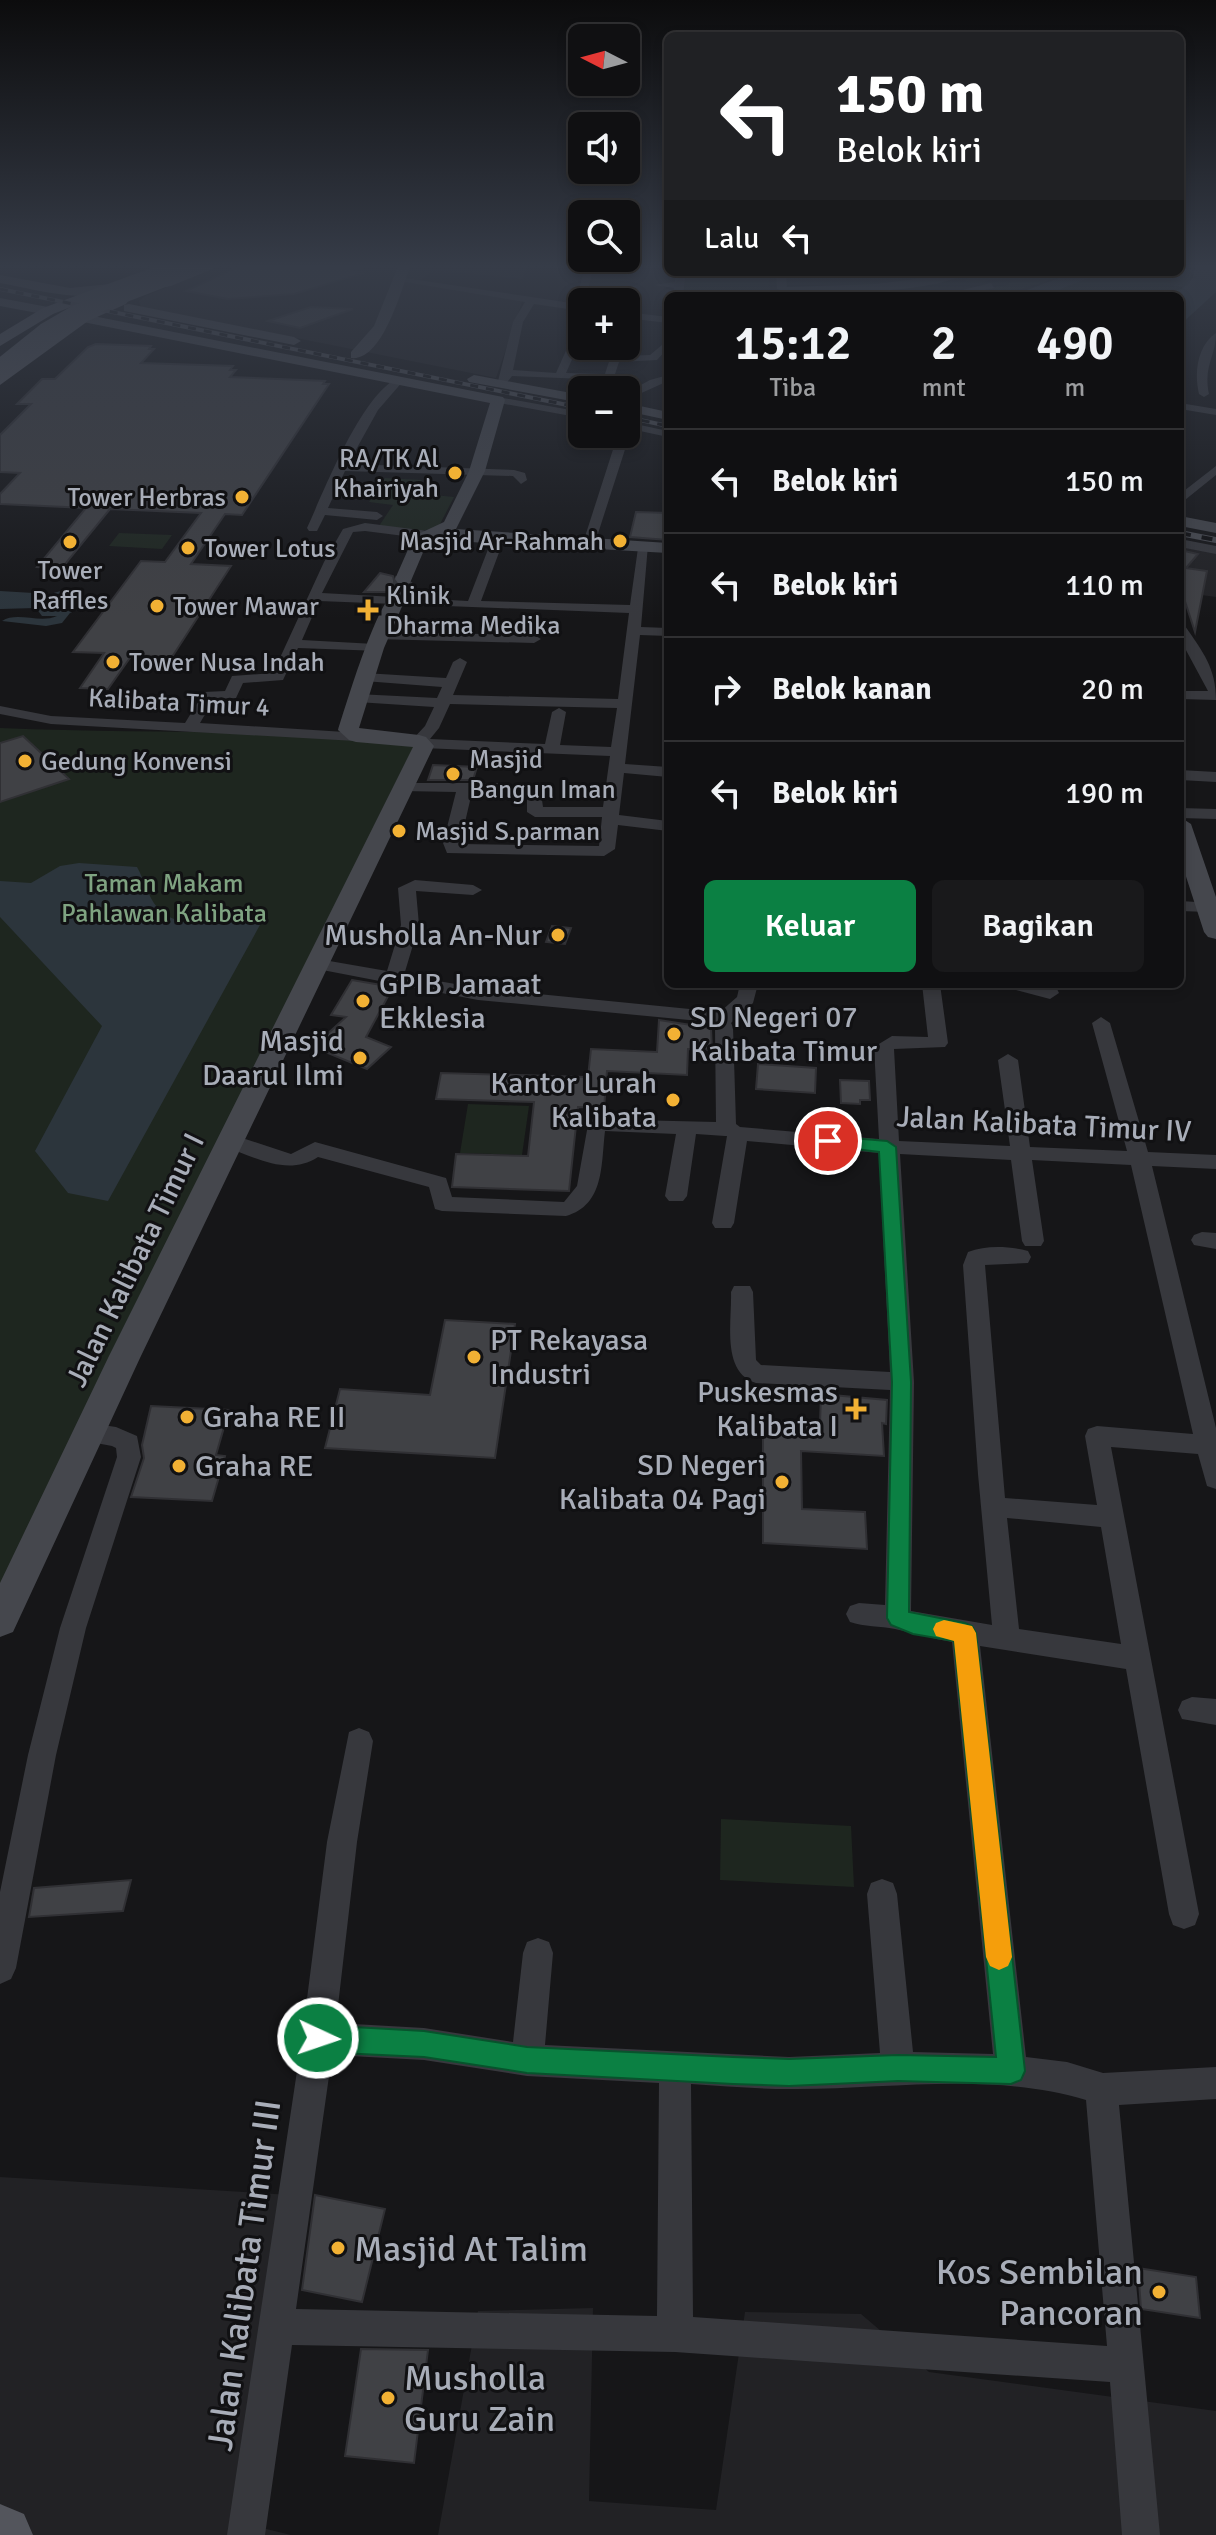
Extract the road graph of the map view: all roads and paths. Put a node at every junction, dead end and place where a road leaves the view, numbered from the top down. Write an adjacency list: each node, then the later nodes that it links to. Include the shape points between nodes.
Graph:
1 (396, 382): 18 (street, via 368,415)
2 (459, 382): 5 (street)
3 (496, 382): 5 (street)
4 (516, 382): 5 (street)
5 (504, 384): 7 (street); 10 (street); 20 (street)
6 (1191, 394): 8 (street)
7 (568, 396)
8 (1216, 396)
9 (1184, 407): 12 (street)
10 (568, 409)
11 (640, 410): 13 (street)
12 (1212, 412): 15 (street)
13 (664, 415)
14 (640, 429): 16 (street)
15 (1216, 429)
16 (664, 433)
17 (620, 448): 33 (street)
18 (343, 467): 20 (street); 25 (street)
19 (1216, 469): 22 (street)
20 (477, 471): 21 (street, via 518,473); 30 (street, via 451,525)
21 (521, 480)
22 (1193, 488): 23 (street); 24 (street)
23 (1216, 493)
24 (1184, 496)
25 (321, 511): 27 (street); 28 (street, via 375,515)
26 (1184, 522): 29 (street)
27 (313, 528)
28 (372, 528): 30 (street); 38 (street, via 347,531)
29 (1216, 528)
30 (435, 533): 31 (street); 37 (street, via 418,543)
31 (498, 539): 33 (street); 39 (street)
32 (1184, 544): 36 (street)
33 (588, 546): 34 (street)
34 (644, 548): 35 (street); 40 (street)
35 (664, 548)
36 (1216, 550)
37 (399, 591): 38 (street); 39 (street); 44 (street)
38 (316, 597): 45 (street)
39 (474, 602): 40 (street, via 561,610)
40 (634, 609): 41 (street)
41 (633, 631): 42 (street); 55 (street)
42 (664, 632)
43 (534, 639): 44 (street)
44 (377, 642): 45 (street); 49 (street)
45 (295, 644): 58 (street, via 278,677 237,679 231,695 209,695)
46 (1191, 650): 47 (street); 52 (street)
47 (1216, 658)
48 (460, 662): 50 (street)
49 (364, 677): 50 (street); 53 (street)
50 (451, 683): 54 (street)
51 (1184, 695): 52 (street)
52 (1216, 695)
53 (357, 698): 54 (street); 59 (street, via 348,730)
54 (444, 701): 55 (street); 60 (street)
55 (625, 704): 62 (street)
56 (0, 710): 58 (street, Kalibata Timur 4, via 51,720)
57 (559, 712): 61 (street)
58 (190, 727): 59 (street, Kalibata Timur 4)
59 (356, 736): 60 (street)
60 (421, 742): 61 (street); 66 (street, Jalan Kalibata Timur I, via 424,746)
61 (552, 748): 62 (street)
62 (618, 760): 63 (street); 70 (street)
63 (664, 771)
64 (1184, 775): 65 (street)
65 (1216, 777)
66 (402, 786): 67 (street); 76 (street, Jalan Kalibata Timur I)
67 (465, 788): 70 (street, via 528,792 535,796 533,808 539,813); 70 (street, via 453,849 604,851)
68 (1184, 813): 69 (street)
69 (1216, 814)
70 (610, 816): 71 (street)
71 (664, 825)
72 (1187, 861): 75 (street)
73 (473, 890): 77 (street, via 407,888 410,925)
74 (1184, 907): 75 (street)
75 (1213, 917)
76 (318, 964): 77 (street); 87 (street, Jalan Kalibata Timur I)
77 (394, 977): 82 (street, via 478,994 706,1015)
78 (748, 988): 82 (street, via 746,999)
79 (931, 988): 88 (street, via 938,1043 892,1042 884,1047)
80 (1030, 988): 81 (street)
81 (1050, 993)
82 (722, 1021): 86 (street)
83 (1101, 1023): 90 (street)
84 (1008, 1060): 89 (street)
85 (687, 1126): 86 (street, Jalan Kalibata Timur IV); 87 (street, Jalan Kalibata Timur IV, via 596,1124 586,1195 566,1209 442,1204 439,1183 315,1149 290,1161); 92 (street)
86 (733, 1131): 88 (street, Jalan Kalibata Timur IV); 93 (street)
87 (230, 1141): 96 (street, Jalan Kalibata Timur I)
88 (887, 1147): 89 (street, Jalan Kalibata Timur IV); 95 (street)
89 (1022, 1154): 90 (street, Jalan Kalibata Timur IV); 98 (street, via 1027,1249 983,1255 974,1265)
90 (1140, 1158): 91 (street, Jalan Kalibata Timur IV); 97 (street)
91 (1216, 1162)
92 (676, 1196)
93 (723, 1223)
94 (742, 1292): 95 (street, via 744,1360 756,1374)
95 (902, 1382): 101 (street)
96 (89, 1433): 102 (street, Jalan Kalibata Timur I); 110 (street, via 123,1439 129,1457 73,1628)
97 (1214, 1466): 99 (street, via 1097,1436)
98 (994, 1507): 99 (street); 104 (street)
99 (1111, 1517): 105 (street)
100 (859, 1614): 101 (street)
101 (898, 1618): 103 (street)
102 (0, 1621)
103 (965, 1633): 104 (street); 115 (street)
104 (1007, 1637): 105 (street)
105 (1138, 1659): 108 (street)
106 (359, 1741): 111 (street, Jalan Kalibata Timur III)
107 (882, 1894): 114 (street)
108 (1184, 1914)
109 (538, 1953): 112 (street)
110 (0, 1968)
111 (318, 2038): 112 (street, via 424,2044); 118 (street, Jalan Kalibata Timur III)
112 (527, 2060): 113 (street)
113 (675, 2066): 114 (street, via 789,2073); 119 (street)
114 (898, 2068): 115 (street)
115 (1011, 2071): 117 (street)
116 (1216, 2083): 117 (street)
117 (1103, 2089): 120 (street)
118 (275, 2327): 119 (street); 121 (street, Jalan Kalibata Timur III)
119 (675, 2334): 120 (street)
120 (1125, 2365): 122 (street)
121 (246, 2535)
122 (1141, 2535)

